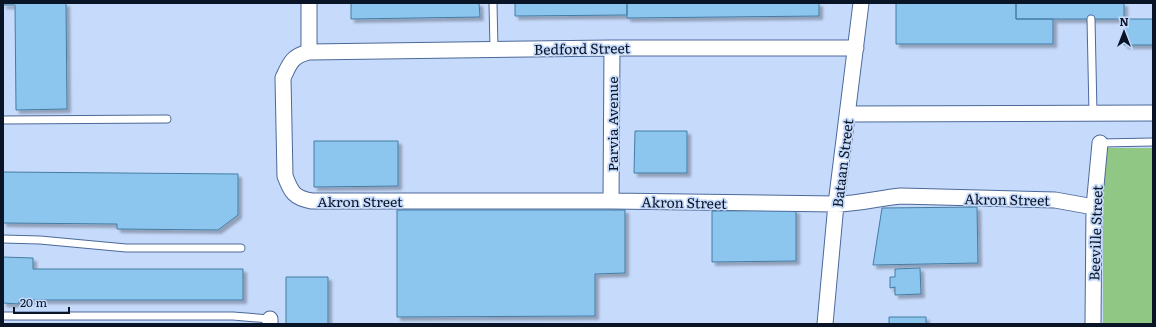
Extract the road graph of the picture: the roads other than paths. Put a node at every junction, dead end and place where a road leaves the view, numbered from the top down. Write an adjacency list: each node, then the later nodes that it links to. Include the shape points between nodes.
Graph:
1 (309, 3): 8 (street)
2 (493, 3): 7 (lane)
3 (861, 3): 6 (street, Bataan Street)
4 (1091, 19): 9 (lane)
5 (612, 48): 6 (street, Bedford Street); 7 (street, Bedford Street); 16 (street, Parvia Avenue)
6 (856, 48): 10 (street, Bataan Street)
7 (494, 49): 8 (street, Bedford Street)
8 (309, 52): 16 (street, Akron Street, via 298,55 289,65 283,78 285,176 291,190 299,199)
9 (1093, 113): 10 (street); 11 (street)
10 (848, 114): 17 (street, Bataan Street)
11 (1153, 114)
12 (167, 119): 13 (lane)
13 (3, 120)
14 (1153, 142): 15 (lane)
15 (1100, 143): 18 (street, Beeville Street)
16 (611, 200): 17 (street, Akron Street)
17 (836, 204): 18 (street, Akron Street, via 856,204 902,196 1055,200); 23 (street, Bataan Street)
18 (1094, 207): 24 (street, Beeville Street)
19 (3, 239): 20 (lane, via 126,248)
20 (241, 248)
21 (3, 316): 22 (lane, via 233,316)
22 (270, 322)
23 (825, 324)
24 (1093, 324)

